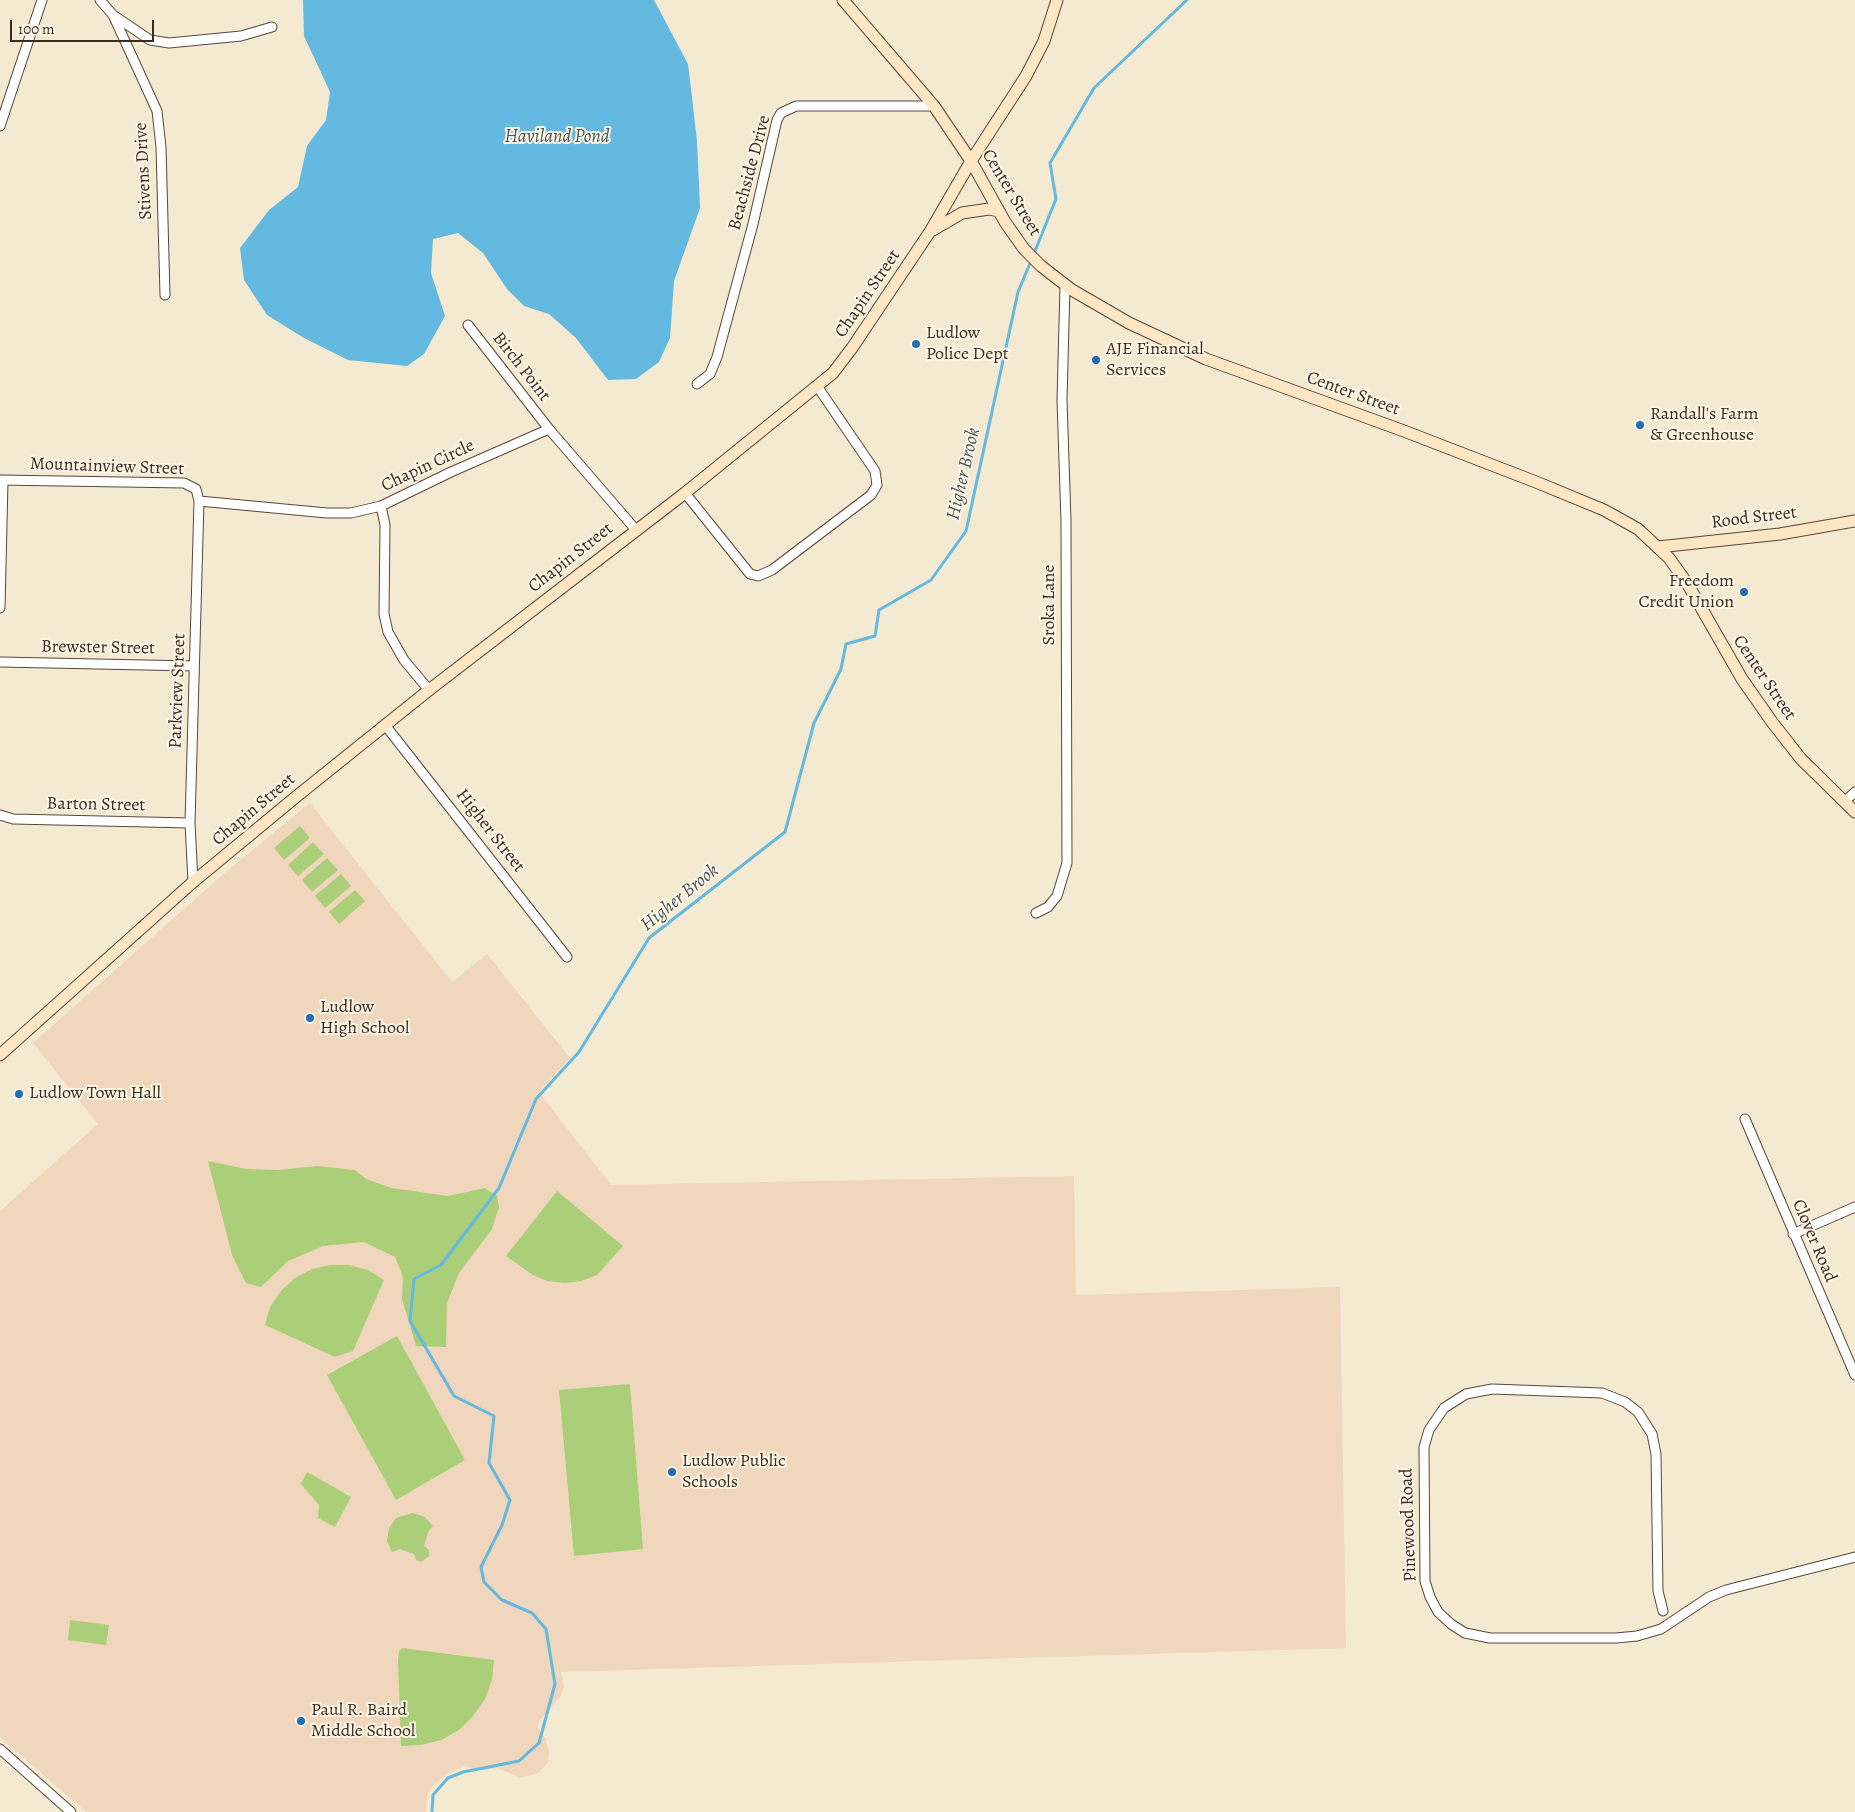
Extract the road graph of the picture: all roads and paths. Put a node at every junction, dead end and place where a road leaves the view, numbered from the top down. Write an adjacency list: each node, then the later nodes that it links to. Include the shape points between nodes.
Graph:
1 (42, 0): 8 (street)
2 (100, 0): 5 (street, Stivens Drive)
3 (843, 0): 7 (main road, Center Street)
4 (1057, 0): 9 (main road, Chapin Street, via 1044,41 1026,76)
5 (114, 15): 6 (street, via 150,40 169,43 241,36); 13 (street, Stivens Drive, via 157,111)
6 (272, 27)
7 (934, 106): 9 (main road, Center Street); 15 (street, Beachside Drive, via 796,106 781,113 717,358 710,374)
8 (0, 126)
9 (972, 161): 10 (main road, Center Street); 11 (main road, Chapin Street)
10 (999, 211): 11 (main road, via 989,209 962,213); 12 (main road, Center Street, via 1028,254)
11 (931, 230): 16 (main road, Chapin Street, via 844,360)
12 (1065, 286): 24 (main road, Center Street, via 1129,322 1206,359 1404,431 1604,510 1634,526); 36 (street, Sroka Lane, via 1062,400 1066,530 1067,863 1057,896 1048,907)
13 (165, 295)
14 (468, 325): 17 (street, Birch Point)
15 (697, 384)
16 (817, 386): 19 (main road, Chapin Street); 19 (street, via 876,473 877,485 869,496 772,570 758,576 750,574)
17 (549, 429): 21 (street, Chapin Circle); 23 (street)
18 (1, 480): 20 (street, Mountainview Street, via 184,483 196,489); 25 (street)
19 (685, 493): 23 (main road, Chapin Street)
20 (199, 501): 21 (street, Mountainview Street, via 327,513 351,513); 27 (street, Parkview Street)
21 (381, 506): 28 (street, Chapin Circle, via 385,525 384,614 388,632 404,660)
22 (1855, 521): 24 (main road, Rood Street, via 1780,534)
23 (636, 530): 28 (main road, Chapin Street)
24 (1658, 547): 31 (main road, Center Street, via 1691,589 1718,640 1766,715 1801,759)
25 (0, 608)
26 (0, 662): 27 (street, Brewster Street)
27 (194, 666): 34 (street, Parkview Street)
28 (429, 690): 29 (main road, Chapin Street)
29 (385, 725): 35 (main road, Chapin Street); 37 (street, Higher Street)
30 (1855, 792): 31 (street)
31 (1844, 802): 32 (main road, Center Street)
32 (1855, 812)
33 (1, 815): 34 (street, Barton Street, via 13,819)
34 (190, 823): 35 (street, Parkview Street)
35 (193, 882): 38 (main road, Chapin Street)
36 (1036, 913)
37 (567, 957)
38 (0, 1054)
39 (1745, 1119): 41 (street, Clover Road)
40 (1855, 1206): 41 (street)
41 (1793, 1234): 42 (street, Clover Road)
42 (1855, 1375)
43 (1855, 1556): 44 (street, Pinewood Road, via 1726,1590 1709,1597 1661,1629 1637,1636 1490,1638 1465,1633 1438,1612 1425,1581 1424,1447 1429,1430 1444,1408 1466,1394 1492,1389 1602,1393 1625,1402 1638,1412 1648,1426 1655,1449 1658,1591)
44 (1663, 1612)
45 (0, 1749): 46 (street)
46 (71, 1812)

